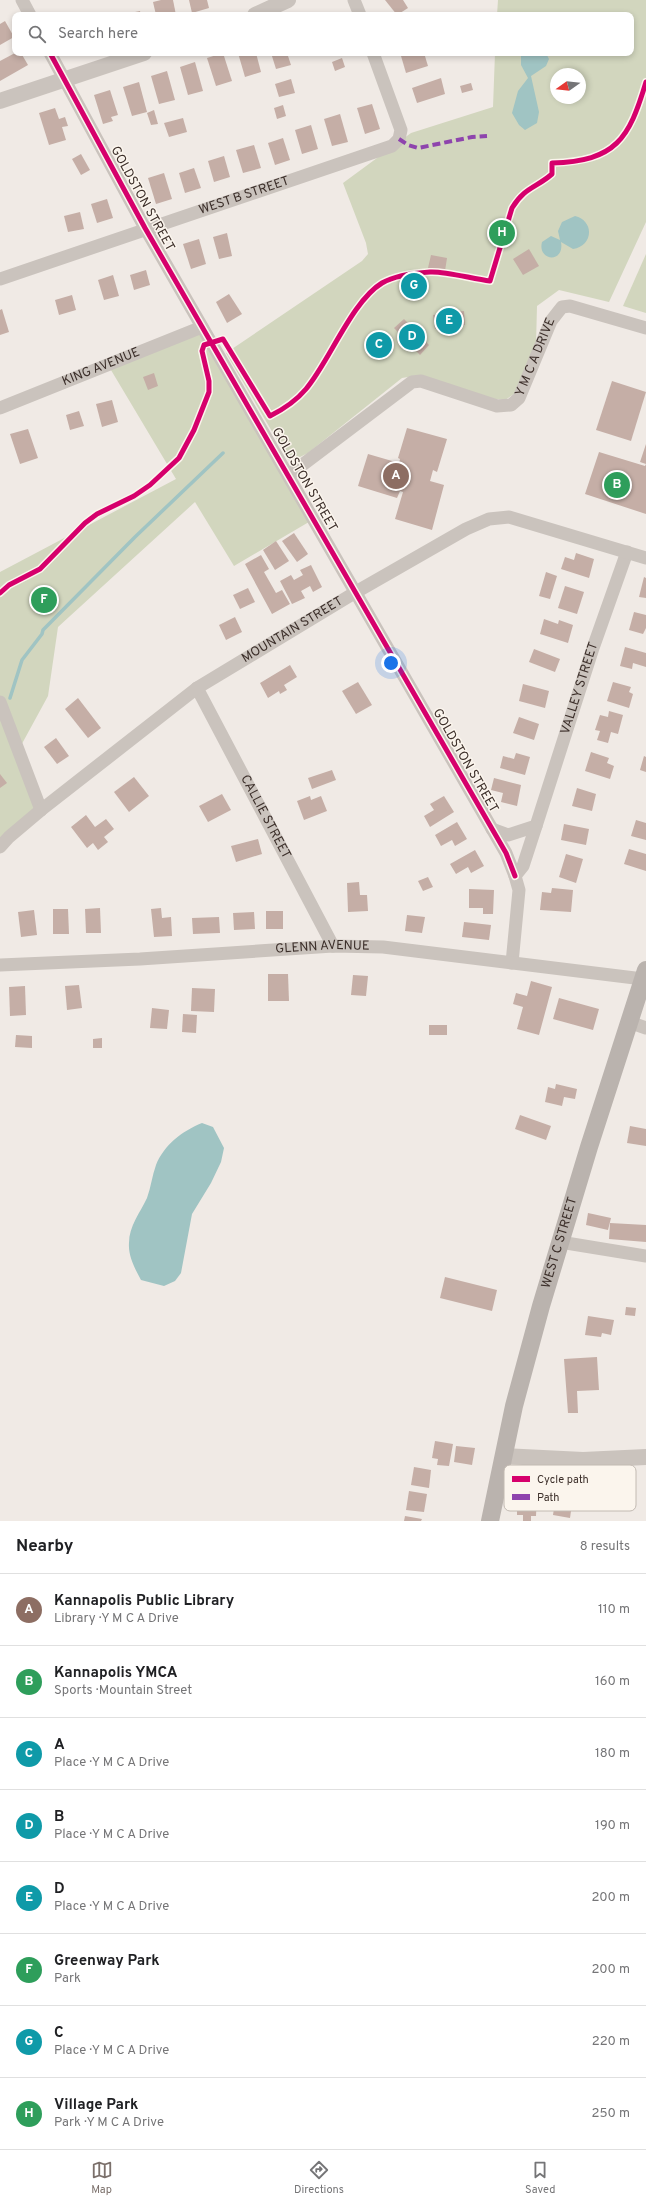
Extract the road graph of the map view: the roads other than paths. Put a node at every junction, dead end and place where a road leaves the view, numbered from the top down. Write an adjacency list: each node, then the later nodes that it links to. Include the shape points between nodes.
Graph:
1 (22, 0): 4 (street)
2 (288, 0): 5 (street)
3 (354, 0): 6 (street)
4 (28, 12)
5 (262, 12)
6 (359, 12)
7 (52, 56): 10 (street, GOLDSTON STREET)
8 (135, 56): 10 (street)
9 (374, 56): 12 (street, WEST B STREET, via 401,130 399,139 392,146)
10 (64, 79): 11 (street); 12 (street, GOLDSTON STREET)
11 (0, 101)
12 (145, 228): 13 (street, WEST B STREET); 14 (street, GOLDSTON STREET)
13 (0, 279)
14 (202, 327): 16 (street, KING AVENUE); 17 (street, GOLDSTON STREET)
15 (646, 328): 17 (street, Y M C A DRIVE, via 570,306 562,307 552,321 519,398 510,405 497,406 421,381 412,382)
16 (0, 408)
17 (289, 476): 20 (street, GOLDSTON STREET)
18 (627, 552): 19 (street, MOUNTAIN STREET); 20 (street, MOUNTAIN STREET, via 524,520 509,517 489,519); 24 (street, VALLEY STREET, via 593,648)
19 (646, 558)
20 (356, 592): 21 (street, MOUNTAIN STREET); 25 (street, GOLDSTON STREET)
21 (197, 688): 23 (street, MOUNTAIN STREET); 28 (street, CALLIE STREET)
22 (0, 702): 23 (street)
23 (40, 810): 26 (street, MOUNTAIN STREET)
24 (536, 826): 25 (street, via 508,835); 27 (street, VALLEY STREET, via 523,866)
25 (492, 830): 27 (street, GOLDSTON STREET, via 506,853)
26 (0, 847)
27 (515, 876): 29 (street, via 519,890)
28 (333, 946): 29 (street, GLENN AVENUE, via 383,947); 30 (street, GLENN AVENUE)
29 (512, 962): 31 (street, GLENN AVENUE)
30 (0, 965)
31 (644, 974): 32 (main road, WEST C STREET)
32 (629, 1022): 33 (street); 34 (main road, WEST C STREET)
33 (646, 1028)
34 (560, 1242): 35 (street); 36 (main road, WEST C STREET, via 514,1406)
35 (646, 1256)
36 (503, 1456): 37 (street, via 583,1460); 38 (main road, WEST C STREET)
37 (646, 1457)
38 (490, 1521)

